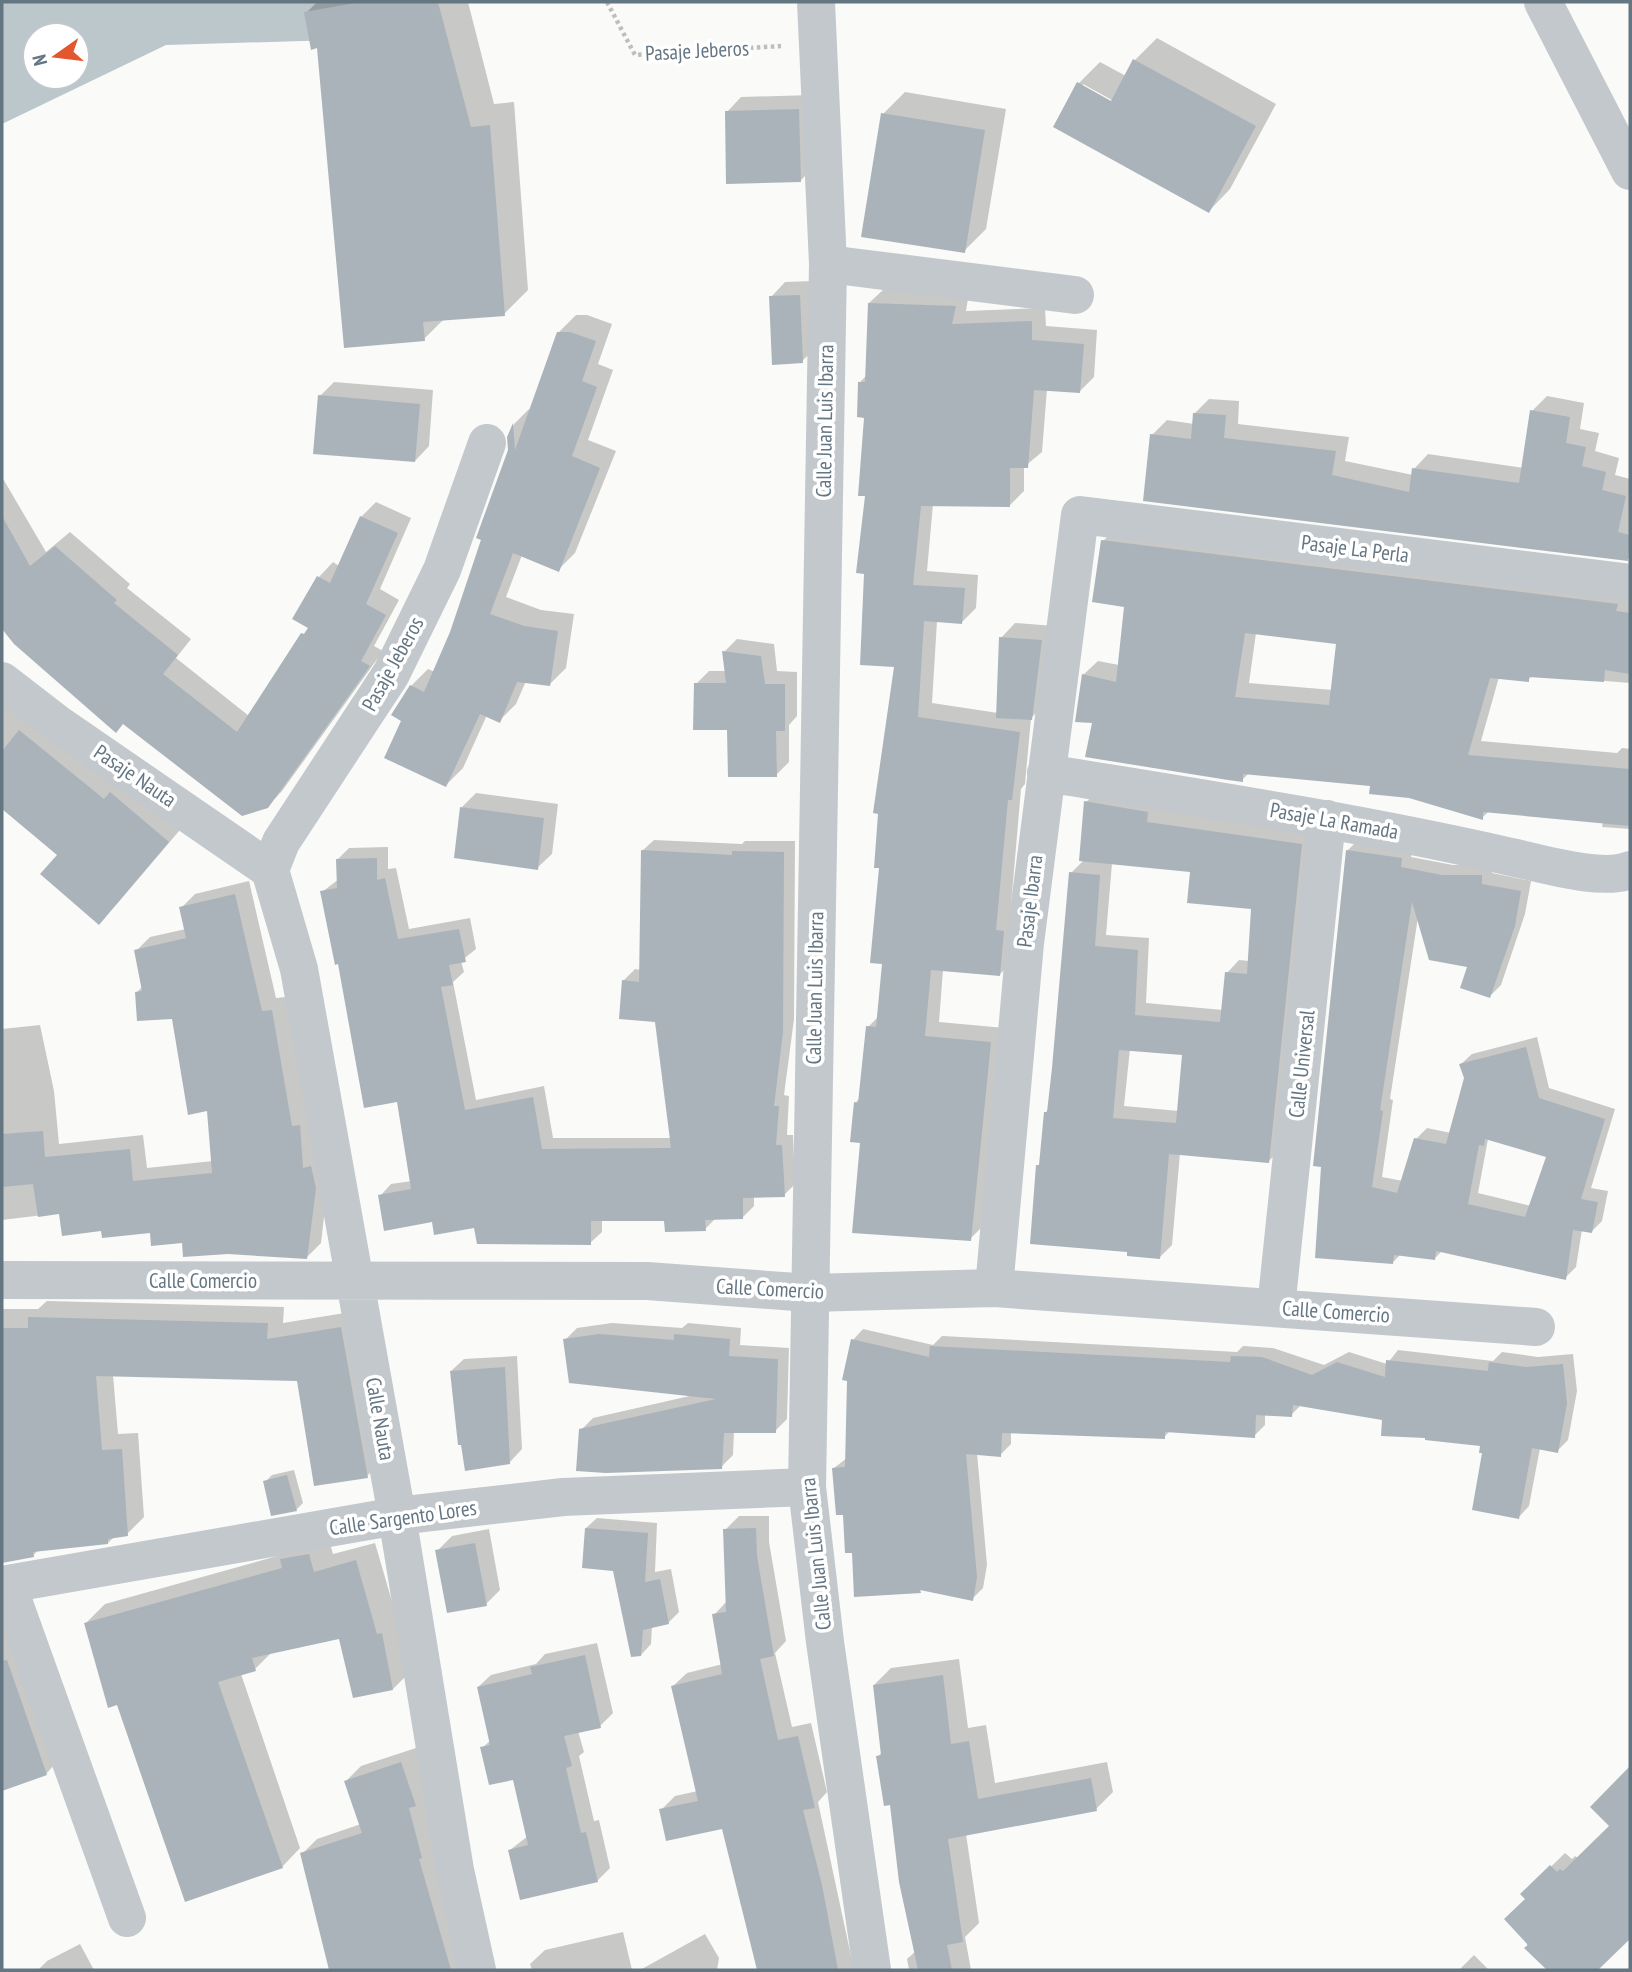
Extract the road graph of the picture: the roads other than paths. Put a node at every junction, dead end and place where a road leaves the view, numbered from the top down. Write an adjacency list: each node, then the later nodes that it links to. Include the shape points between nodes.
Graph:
1 (816, 2): 4 (street, Calle Juan Luis Ibarra)
2 (1544, 2): 3 (street)
3 (1630, 171)
4 (828, 264): 5 (street); 17 (street, Calle Juan Luis Ibarra)
5 (1075, 295)
6 (487, 443): 12 (street, Pasaje Jeberos, via 442,570 391,674 281,842)
7 (1080, 515): 8 (street, Pasaje La Perla); 10 (street, Pasaje Ibarra)
8 (1630, 583)
9 (2, 681): 12 (street, Pasaje Nauta)
10 (1046, 772): 11 (street, Pasaje La Ramada); 16 (street, Pasaje Ibarra, via 1025,943)
11 (1327, 820): 13 (street, Pasaje La Ramada, via 1399,831 1563,869); 18 (street, Calle Universal)
12 (270, 870): 15 (street, Calle Nauta, via 299,969)
13 (1626, 872)
14 (2, 1280): 15 (street, Calle Comercio)
15 (356, 1282): 17 (street, Calle Comercio, via 647,1281); 21 (street, Calle Nauta)
16 (994, 1288): 17 (street, Calle Comercio); 18 (street, Calle Comercio)
17 (810, 1293): 20 (street, Calle Juan Luis Ibarra)
18 (1276, 1308): 19 (street, Calle Comercio)
19 (1536, 1327)
20 (807, 1487): 21 (street, Calle Sargento Lores, via 563,1497); 25 (street, Calle Juan Luis Ibarra)
21 (397, 1516): 22 (street, Calle Sargento Lores); 24 (street, Calle Nauta, via 455,1870)
22 (4, 1584): 23 (street)
23 (127, 1917)
24 (477, 1970)
25 (872, 1970)

